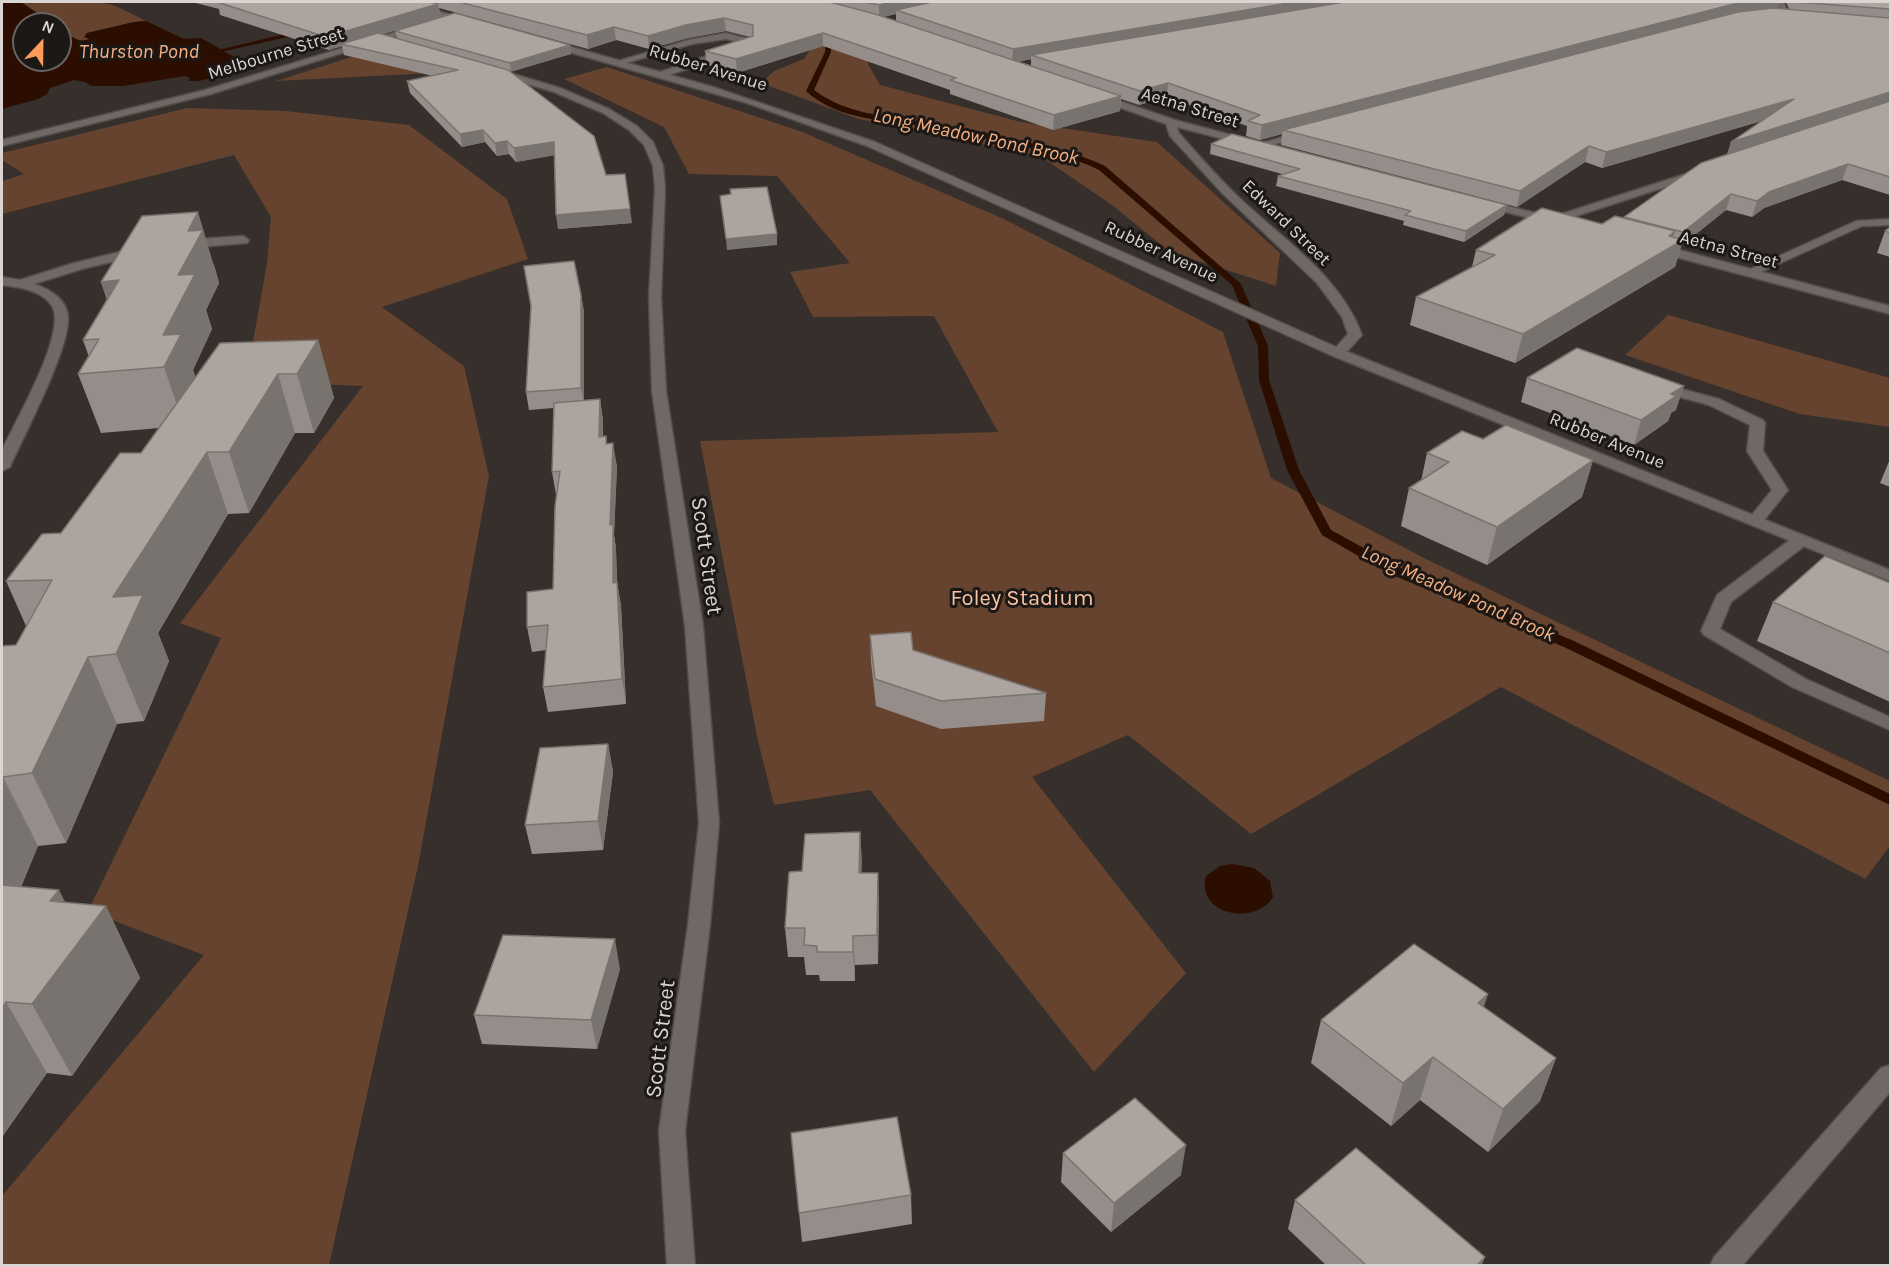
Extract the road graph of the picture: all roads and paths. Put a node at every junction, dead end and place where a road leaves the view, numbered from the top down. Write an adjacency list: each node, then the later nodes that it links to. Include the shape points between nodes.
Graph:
1 (409, 2): 3 (street)
2 (1780, 2): 4 (street, via 1785,13 1758,17)
3 (454, 17): 5 (street); 6 (street, Melbourne Street)
4 (1797, 19)
5 (478, 24)
6 (381, 40): 8 (street); 15 (street, Melbourne Street, via 208,93)
7 (538, 40): 9 (street, Rubber Avenue)
8 (414, 49)
9 (619, 62): 11 (street, Rubber Avenue); 11 (street, via 726,36 750,42 749,47)
10 (481, 68): 39 (street, Scott Street, via 558,90 606,111 649,144 658,166 654,297 659,391 694,627 710,823 672,1131)
11 (663, 74): 31 (street, Rubber Avenue, via 807,119 871,144)
12 (1092, 95): 13 (street, Aetna Street)
13 (1171, 122): 16 (street, Aetna Street); 31 (street, Edward Street, via 1174,134 1233,198 1336,297 1352,321 1355,335)
14 (1311, 132): 16 (street)
15 (2, 143)
16 (1259, 145): 17 (street, Aetna Street)
17 (1282, 151)
18 (1710, 169): 20 (street)
19 (1473, 201): 20 (street)
20 (1552, 221): 22 (street)
21 (1890, 222): 27 (street, via 1860,223)
22 (1574, 227)
23 (243, 240): 25 (street)
24 (1640, 244): 27 (street, Aetna Street)
25 (176, 245)
26 (152, 249): 29 (street)
27 (1750, 272): 30 (street, Aetna Street)
28 (2, 281): 29 (street)
29 (21, 284): 33 (street, via 54,301 62,316 49,364)
30 (1890, 310)
31 (1338, 353): 34 (street, Rubber Avenue)
32 (1646, 383): 34 (street, via 1714,402 1758,423 1755,450 1780,490)
33 (2, 467)
34 (1755, 521): 35 (street, Rubber Avenue)
35 (1802, 540): 36 (street, Rubber Avenue); 37 (street, via 1723,599 1710,632 1799,683)
36 (1890, 576)
37 (1890, 724)
38 (1888, 1082): 40 (street)
39 (681, 1266)
40 (1724, 1266)

